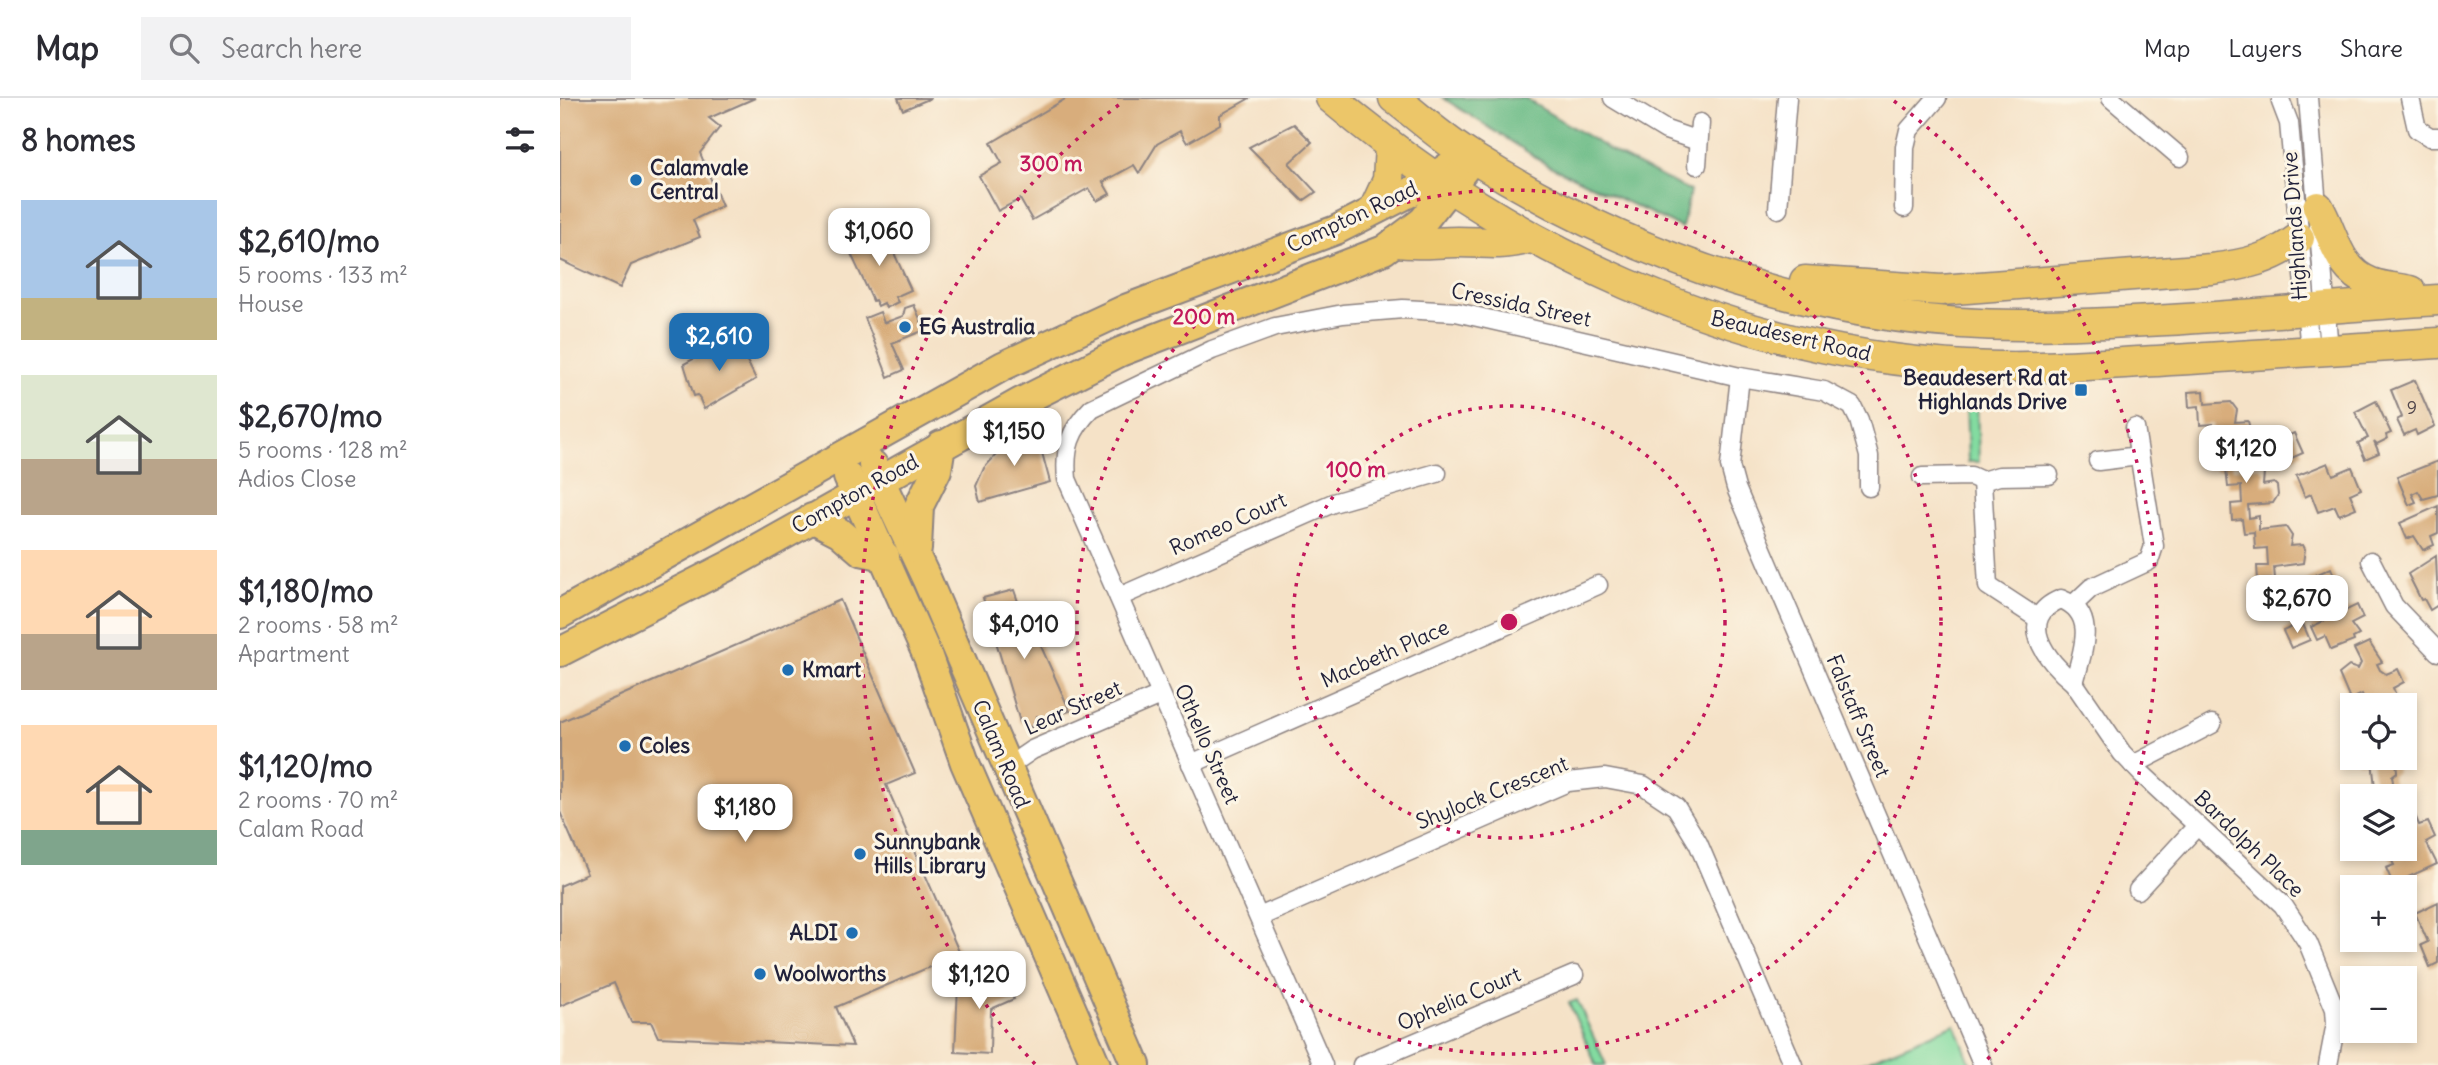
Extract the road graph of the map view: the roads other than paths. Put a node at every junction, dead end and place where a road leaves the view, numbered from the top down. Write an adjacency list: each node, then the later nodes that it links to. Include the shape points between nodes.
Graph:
1 (1331, 98): 12 (highway, Beaudesert Road)
2 (1394, 98): 13 (highway, Beaudesert Road)
3 (1613, 98): 15 (street, via 1666,130 1699,132)
4 (1787, 98): 20 (street)
5 (1937, 98): 19 (street, via 1909,131)
6 (2111, 98): 14 (street)
7 (2299, 98): 10 (street)
8 (2308, 98): 17 (street, Highlands Drive)
9 (2410, 98): 11 (street, via 2417,129)
10 (2277, 100): 22 (street, Highlands Drive, via 2289,123)
11 (2438, 137)
12 (1390, 146): 16 (highway, Beaudesert Road); 18 (highway, via 1388,180)
13 (1470, 156): 16 (main road, Compton Road); 24 (highway, Beaudesert Road, via 1605,229)
14 (2180, 158)
15 (1697, 165)
16 (1442, 183): 18 (main road, Compton Road); 21 (highway, Beaudesert Road); 23 (main road, Compton Road, via 1423,221)
17 (2318, 207): 25 (highway, via 2341,258 2357,276); 26 (street, Highlands Drive)
18 (1375, 208): 32 (main road, Compton Road, via 1314,239 1070,333)
19 (1903, 208)
20 (1778, 209)
21 (1530, 238): 23 (highway, via 1502,245); 28 (highway, Beaudesert Road, via 1600,274 1696,313 1754,331 1862,354 2018,368)
22 (2300, 238): 24 (highway, via 2270,257 2236,266 1941,290 1839,285 1753,270); 26 (street, Highlands Drive)
23 (1396, 242): 33 (main road, Compton Road, via 1372,256 1138,344)
24 (1719, 275): 26 (highway, Beaudesert Road, via 1775,292 1876,312 1984,324 2066,324)
25 (2438, 300): 26 (highway, Beaudesert Road)
26 (2316, 309): 28 (street, Highlands Drive)
27 (2438, 343): 28 (highway, Beaudesert Road)
28 (2319, 351)
29 (1740, 377): 31 (street, Cressida Street, via 1455,312 1404,309 1343,314 1275,327 1212,350 1092,408); 42 (street, Cressida Street, via 1824,391 1852,406 1869,456); 73 (street, Falstaff Street, via 1730,466 1736,488)
30 (2135, 428): 34 (street)
31 (1069, 437): 49 (street, Othello Street, via 1067,479)
32 (863, 445): 35 (main road, Compton Road); 40 (main road, Calam Road)
33 (942, 445): 40 (main road, Compton Road); 46 (main road, via 937,470 919,506)
34 (2139, 456): 36 (street); 50 (street, via 2154,545 2149,561 2091,588)
35 (839, 458): 43 (main road, Calam Road); 51 (main road, Compton Road)
36 (2098, 461)
37 (1437, 473): 49 (street, Romeo Court, via 1333,503)
38 (2049, 475): 41 (street)
39 (1922, 477): 41 (street, via 1971,476)
40 (881, 479): 43 (main road, Compton Road); 46 (main road, Calam Road)
41 (1982, 481): 52 (street, via 1988,586)
42 (1869, 487)
43 (856, 493): 44 (main road, Compton Road); 45 (main road, Calam Road)
44 (812, 518): 45 (main road, via 861,551); 53 (main road, Compton Road)
45 (885, 556): 65 (main road, Calam Road, via 928,657 965,763)
46 (916, 556): 62 (main road, Calam Road)
47 (2371, 561): 54 (street, via 2394,606)
48 (1598, 585): 60 (street, Macbeth Place)
49 (1119, 597): 58 (street, Othello Street)
50 (2074, 604): 52 (street, via 2062,598); 57 (street, via 2085,624)
51 (560, 614)
52 (2037, 618): 57 (street, Bardolph Place, via 2039,638 2047,653)
53 (560, 652)
54 (2438, 652)
55 (2438, 663): 56 (street)
56 (2438, 670)
57 (2074, 682): 61 (street, Bardolph Place)
58 (1160, 695): 60 (street, Othello Street); 62 (street, Lear Street, via 1032,750)
59 (2212, 724): 61 (street)
60 (1191, 764): 66 (street, Othello Street)
61 (2133, 765): 63 (street, Bardolph Place)
62 (1007, 767): 65 (main road, via 995,782 1025,858); 68 (main road, Calam Road)
63 (2197, 826): 64 (street); 74 (street, Bardolph Place, via 2283,905 2308,943 2334,1009)
64 (2138, 890)
65 (1021, 892): 69 (main road, Calam Road)
66 (1259, 918): 70 (street, Othello Street); 72 (street, Shylock Crescent, via 1568,782 1605,778 1643,785 1676,807 1698,843)
67 (1574, 975): 71 (street, Ophelia Court)
68 (1133, 1058): 69 (street)
69 (1097, 1065)
70 (1323, 1065)
71 (1362, 1065)
72 (1793, 1065)
73 (1983, 1065)
74 (2328, 1065)

